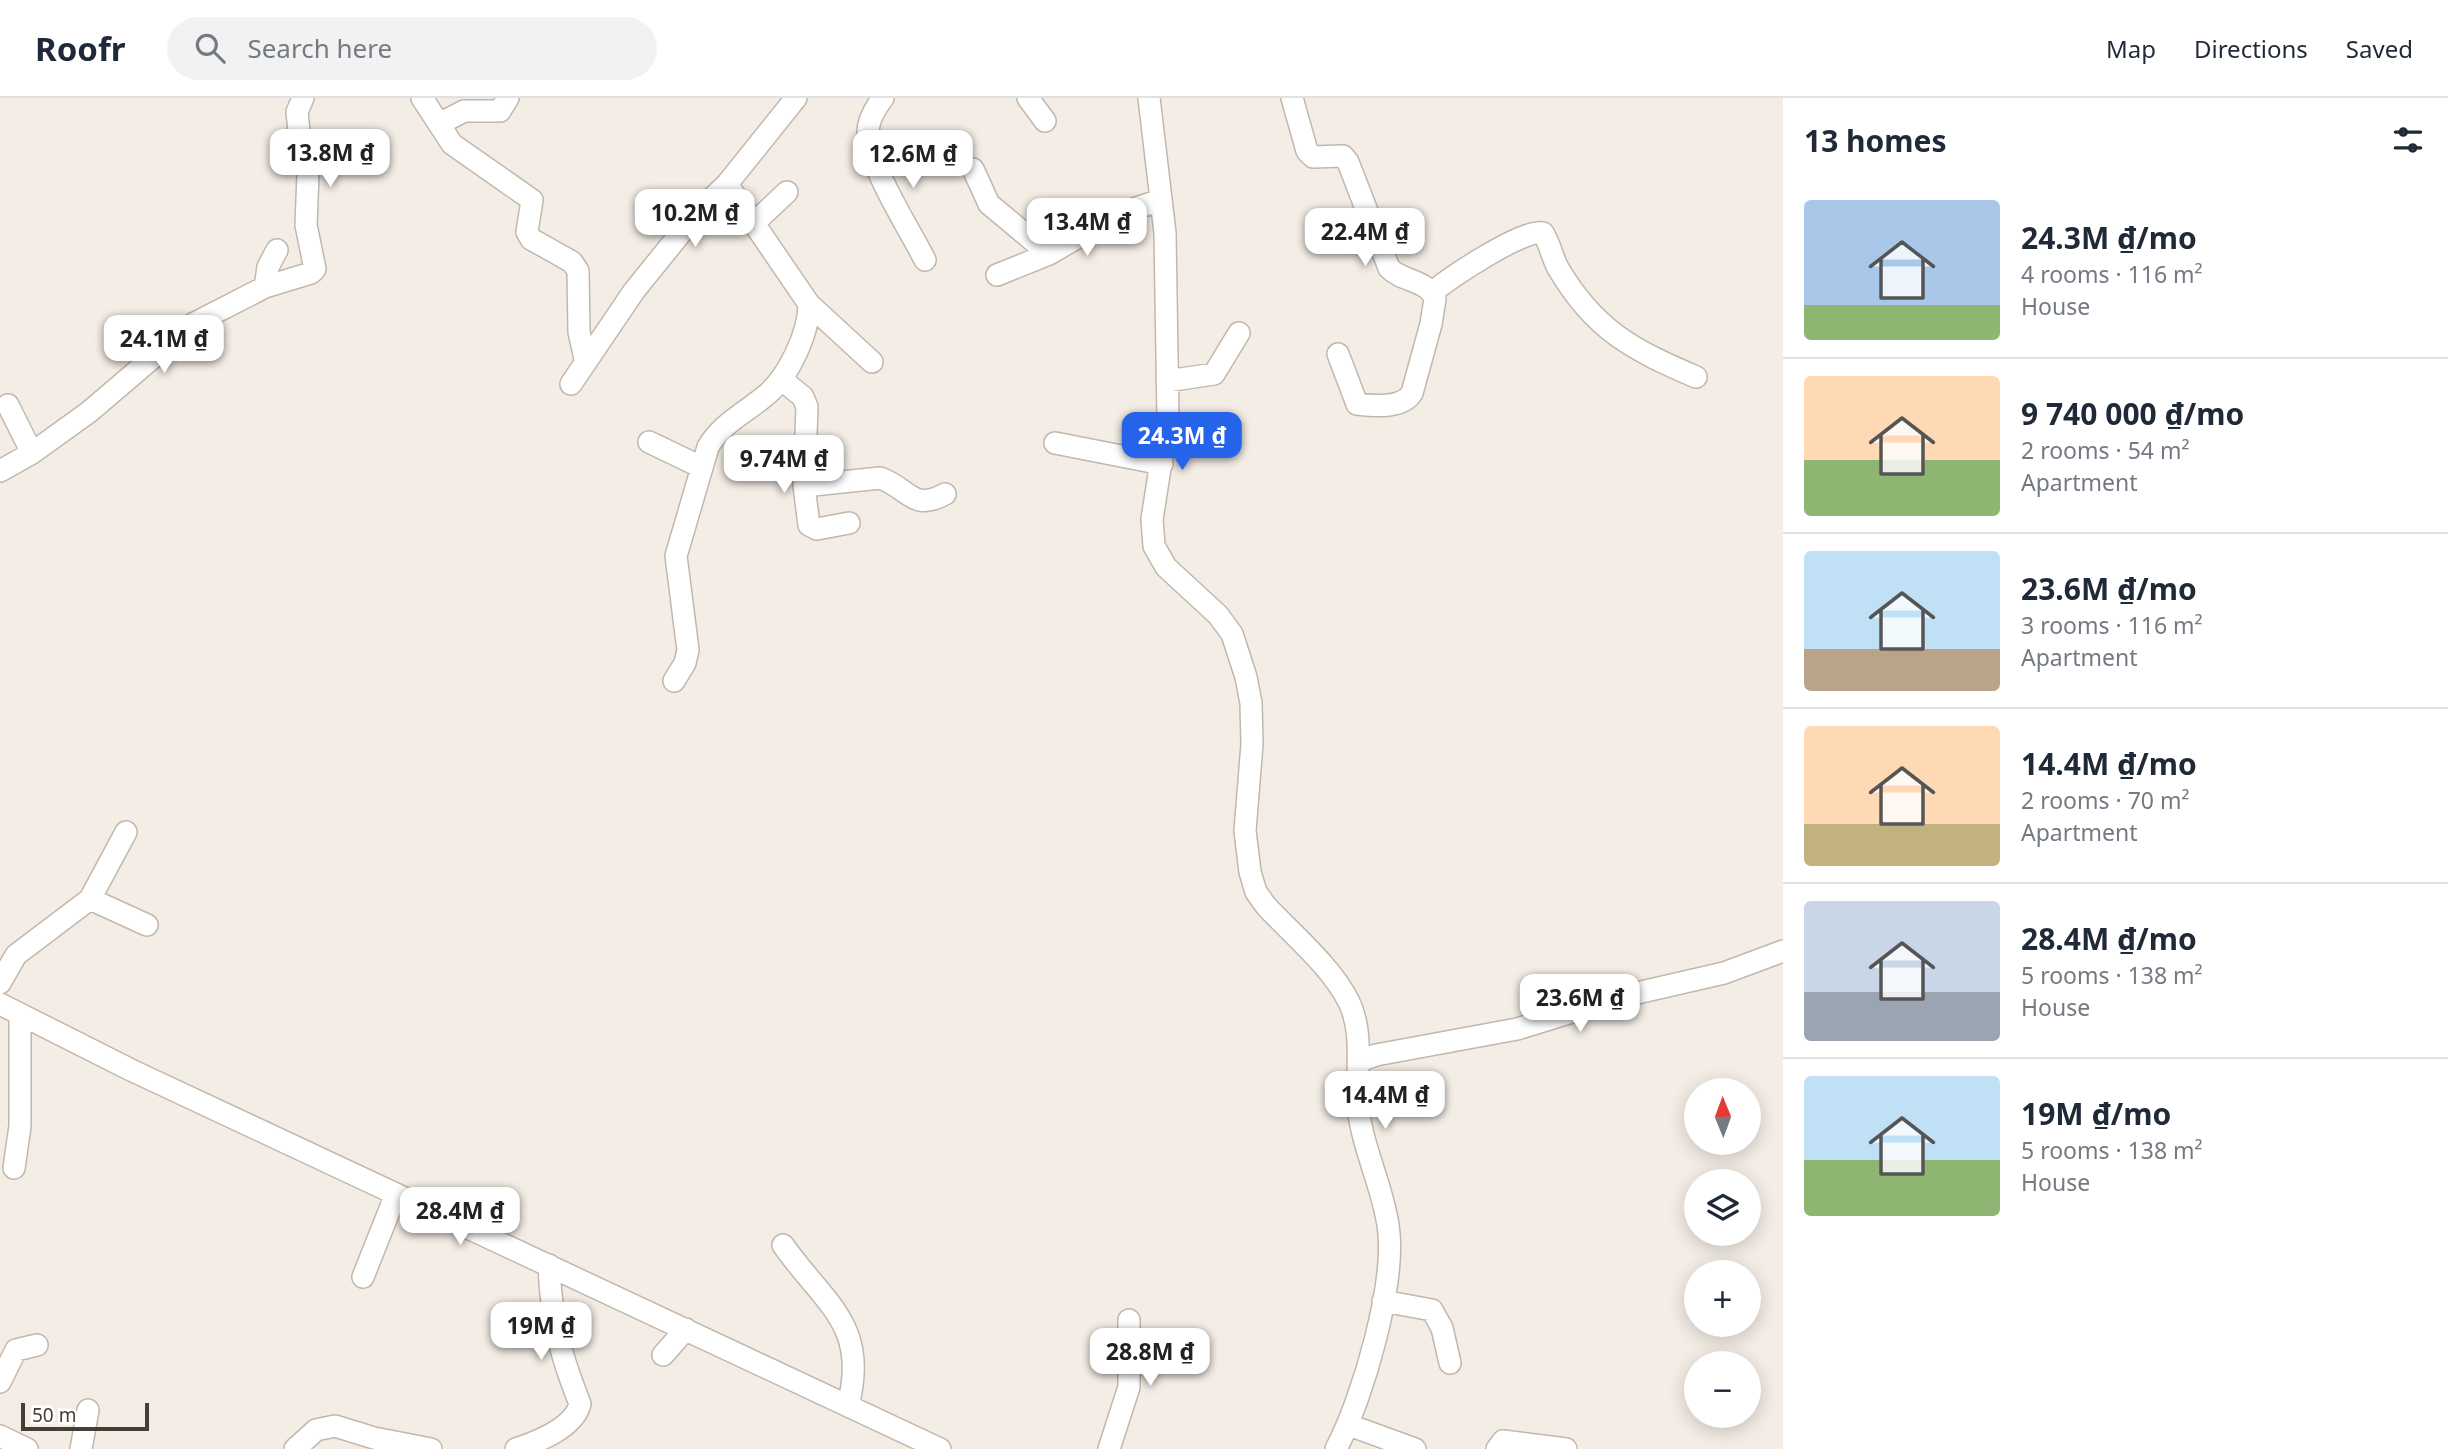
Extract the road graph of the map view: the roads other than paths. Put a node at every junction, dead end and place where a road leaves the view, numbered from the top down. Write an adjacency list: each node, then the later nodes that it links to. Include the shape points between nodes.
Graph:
1 (303, 98): 20 (street, via 297,112 308,174 306,225 315,269)
2 (422, 98): 10 (street)
3 (508, 98): 10 (street, via 500,111 464,111)
4 (796, 98): 12 (street)
5 (883, 98): 18 (street, via 868,130 872,157)
6 (1028, 98): 9 (street)
7 (1149, 98): 14 (street)
8 (1292, 98): 21 (street, via 1307,151 1313,157 1343,156 1348,162 1389,268)
9 (1045, 121)
10 (441, 123): 25 (street, via 452,144 532,200 527,232 531,239 572,262 578,271 579,332)
11 (973, 169): 17 (street, via 989,204)
12 (727, 184): 15 (street); 25 (street, via 642,281)
13 (787, 192): 15 (street)
14 (1161, 200): 17 (street, via 1101,222); 29 (street)
15 (754, 223): 22 (street)
16 (277, 250): 20 (street)
17 (1049, 254): 19 (street)
18 (925, 260)
19 (997, 275)
20 (265, 287): 34 (street, via 191,325 89,412)
21 (1433, 292): 24 (street, via 1431,324 1409,398 1394,404 1357,404); 27 (street, via 1448,278 1522,237 1543,233 1557,266 1597,320 1634,349)
22 (810, 304): 26 (street); 28 (street, via 809,321)
23 (1238, 333): 29 (street, via 1214,374)
24 (1338, 354)
25 (585, 359): 30 (street)
26 (872, 362)
27 (1696, 377)
28 (781, 379): 36 (street, via 768,395 716,434); 38 (street, via 803,397 807,407)
29 (1167, 382): 35 (street)
30 (571, 384)
31 (8, 405): 34 (street)
32 (649, 442): 36 (street)
33 (1055, 443): 35 (street)
34 (32, 453): 37 (street)
35 (1162, 464): 49 (street, via 1152,519 1154,546 1166,567 1218,615 1231,634 1246,677 1252,744 1245,823 1255,892 1339,985 1350,1004)
36 (701, 467): 41 (street, via 676,556 688,650)
37 (0, 471)
38 (804, 486): 39 (street, via 880,478 920,502); 40 (street, via 809,525 817,529)
39 (945, 494)
40 (849, 523)
41 (674, 681)
42 (126, 832): 43 (street)
43 (90, 899): 44 (street); 46 (street, via 16,955)
44 (147, 925)
45 (1783, 951): 49 (street, via 1724,973 1624,996 1542,1023)
46 (0, 983)
47 (0, 1004): 48 (street)
48 (20, 1015): 50 (street, via 20,1126); 51 (street)
49 (1359, 1061): 55 (street, via 1361,1121 1391,1248)
50 (14, 1168)
51 (396, 1194): 53 (street); 54 (street)
52 (783, 1245): 62 (street, via 833,1307 852,1341 854,1383)
53 (548, 1265): 57 (street); 70 (street, via 558,1348 580,1404 578,1412 554,1432)
54 (363, 1277)
55 (1382, 1301): 60 (street, via 1432,1310 1442,1328); 64 (street)
56 (1129, 1320): 72 (street, via 1129,1387)
57 (686, 1329): 59 (street); 62 (street)
58 (37, 1345): 61 (street, via 16,1350)
59 (663, 1355)
60 (1450, 1363)
61 (0, 1382)
62 (848, 1406): 71 (street)
63 (88, 1410): 67 (street)
64 (1349, 1425): 73 (street); 74 (street)
65 (0, 1436): 66 (street)
66 (27, 1449)
67 (81, 1449)
68 (295, 1449): 69 (street, via 316,1430 335,1426)
69 (431, 1449)
70 (516, 1449)
71 (940, 1449)
72 (1109, 1449)
73 (1336, 1449)
74 (1415, 1449)
75 (1497, 1449): 76 (street, via 1503,1441)
76 (1566, 1449)

